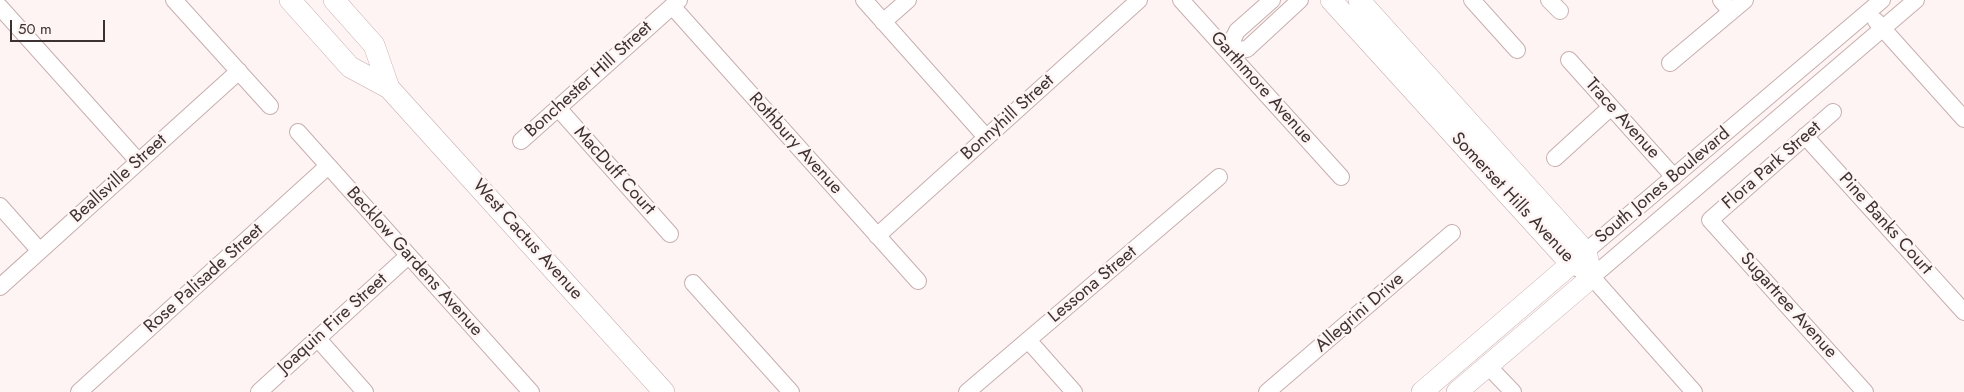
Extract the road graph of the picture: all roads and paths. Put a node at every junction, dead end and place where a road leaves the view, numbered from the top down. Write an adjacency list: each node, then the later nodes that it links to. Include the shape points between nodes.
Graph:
1 (174, 0): 26 (street)
2 (290, 0): 27 (main road, West Cactus Avenue, via 350,67)
3 (334, 0): 27 (main road, West Cactus Avenue, via 374,45)
4 (864, 0): 20 (street)
5 (908, 0): 20 (street)
6 (1139, 0): 35 (street, Bonnyhill Street)
7 (1182, 0): 23 (street, Garthmore Avenue)
8 (1272, 0): 23 (street, via 1237,31)
9 (1300, 0): 23 (street, via 1247,49)
10 (1331, 0): 50 (main road, Somerset Hills Avenue)
11 (1359, 0): 50 (main road, Somerset Hills Avenue)
12 (1472, 0): 22 (street)
13 (1745, 0): 17 (street)
14 (1882, 0): 19 (street, South Jones Boulevard)
15 (1916, 0): 21 (street, South Jones Boulevard)
16 (675, 3): 30 (street, Bonchester Hill Street); 47 (street, Rothbury Avenue)
17 (1726, 6): 25 (street)
18 (0, 7): 38 (street)
19 (1868, 12): 21 (street); 42 (street, South Jones Boulevard)
20 (883, 22): 35 (street)
21 (1883, 28): 32 (street); 51 (street, South Jones Boulevard)
22 (1517, 50)
23 (1227, 51): 41 (street, Garthmore Avenue)
24 (1569, 60): 29 (street, Trace Avenue)
25 (1670, 63)
26 (239, 71): 28 (street); 38 (street, Beallsville Street)
27 (390, 88): 63 (main road, West Cactus Avenue)
28 (270, 106)
29 (1611, 107): 37 (street); 42 (street, Trace Avenue)
30 (558, 108): 36 (street, Bonchester Hill Street); 46 (street, MacDuff Court)
31 (1833, 112): 34 (street, Flora Park Street)
32 (1964, 119)
33 (298, 132): 39 (street, Becklow Gardens Avenue)
34 (1806, 136): 44 (street, Flora Park Street); 55 (street, Pine Banks Court)
35 (986, 137): 47 (street, Bonnyhill Street)
36 (521, 141)
37 (1555, 158)
38 (138, 161): 48 (street, Beallsville Street)
39 (328, 166): 49 (street, Becklow Gardens Avenue); 59 (street, Rose Palisade Street)
40 (1219, 177): 57 (street, Lessona Street)
41 (1341, 177)
42 (1674, 177): 50 (street, South Jones Boulevard)
43 (0, 206): 48 (street)
44 (1710, 220): 72 (street, Sugartree Avenue)
45 (1452, 233): 67 (street, Allegrini Drive)
46 (670, 234)
47 (878, 236): 52 (street, Rothbury Avenue)
48 (39, 250): 54 (street, Beallsville Street)
49 (408, 256): 56 (street, Joaquin Fire Street); 62 (street, Becklow Gardens Avenue)
50 (1579, 258): 51 (main road, Somerset Hills Avenue); 68 (main road, South Jones Boulevard)
51 (1592, 277): 58 (main road, South Jones Boulevard); 71 (street)
52 (918, 281)
53 (693, 283): 64 (street)
54 (0, 287)
55 (1964, 312)
56 (318, 338): 60 (street, Joaquin Fire Street); 61 (street)
57 (1028, 340): 65 (street, Lessona Street); 66 (street)
58 (1488, 366): 69 (main road, South Jones Boulevard); 70 (street)
59 (79, 392)
60 (258, 392)
61 (365, 392)
62 (531, 392)
63 (664, 392)
64 (791, 392)
65 (967, 392)
66 (1074, 392)
67 (1267, 392)
68 (1422, 392)
69 (1457, 392)
70 (1513, 392)
71 (1694, 392)
72 (1865, 392)

